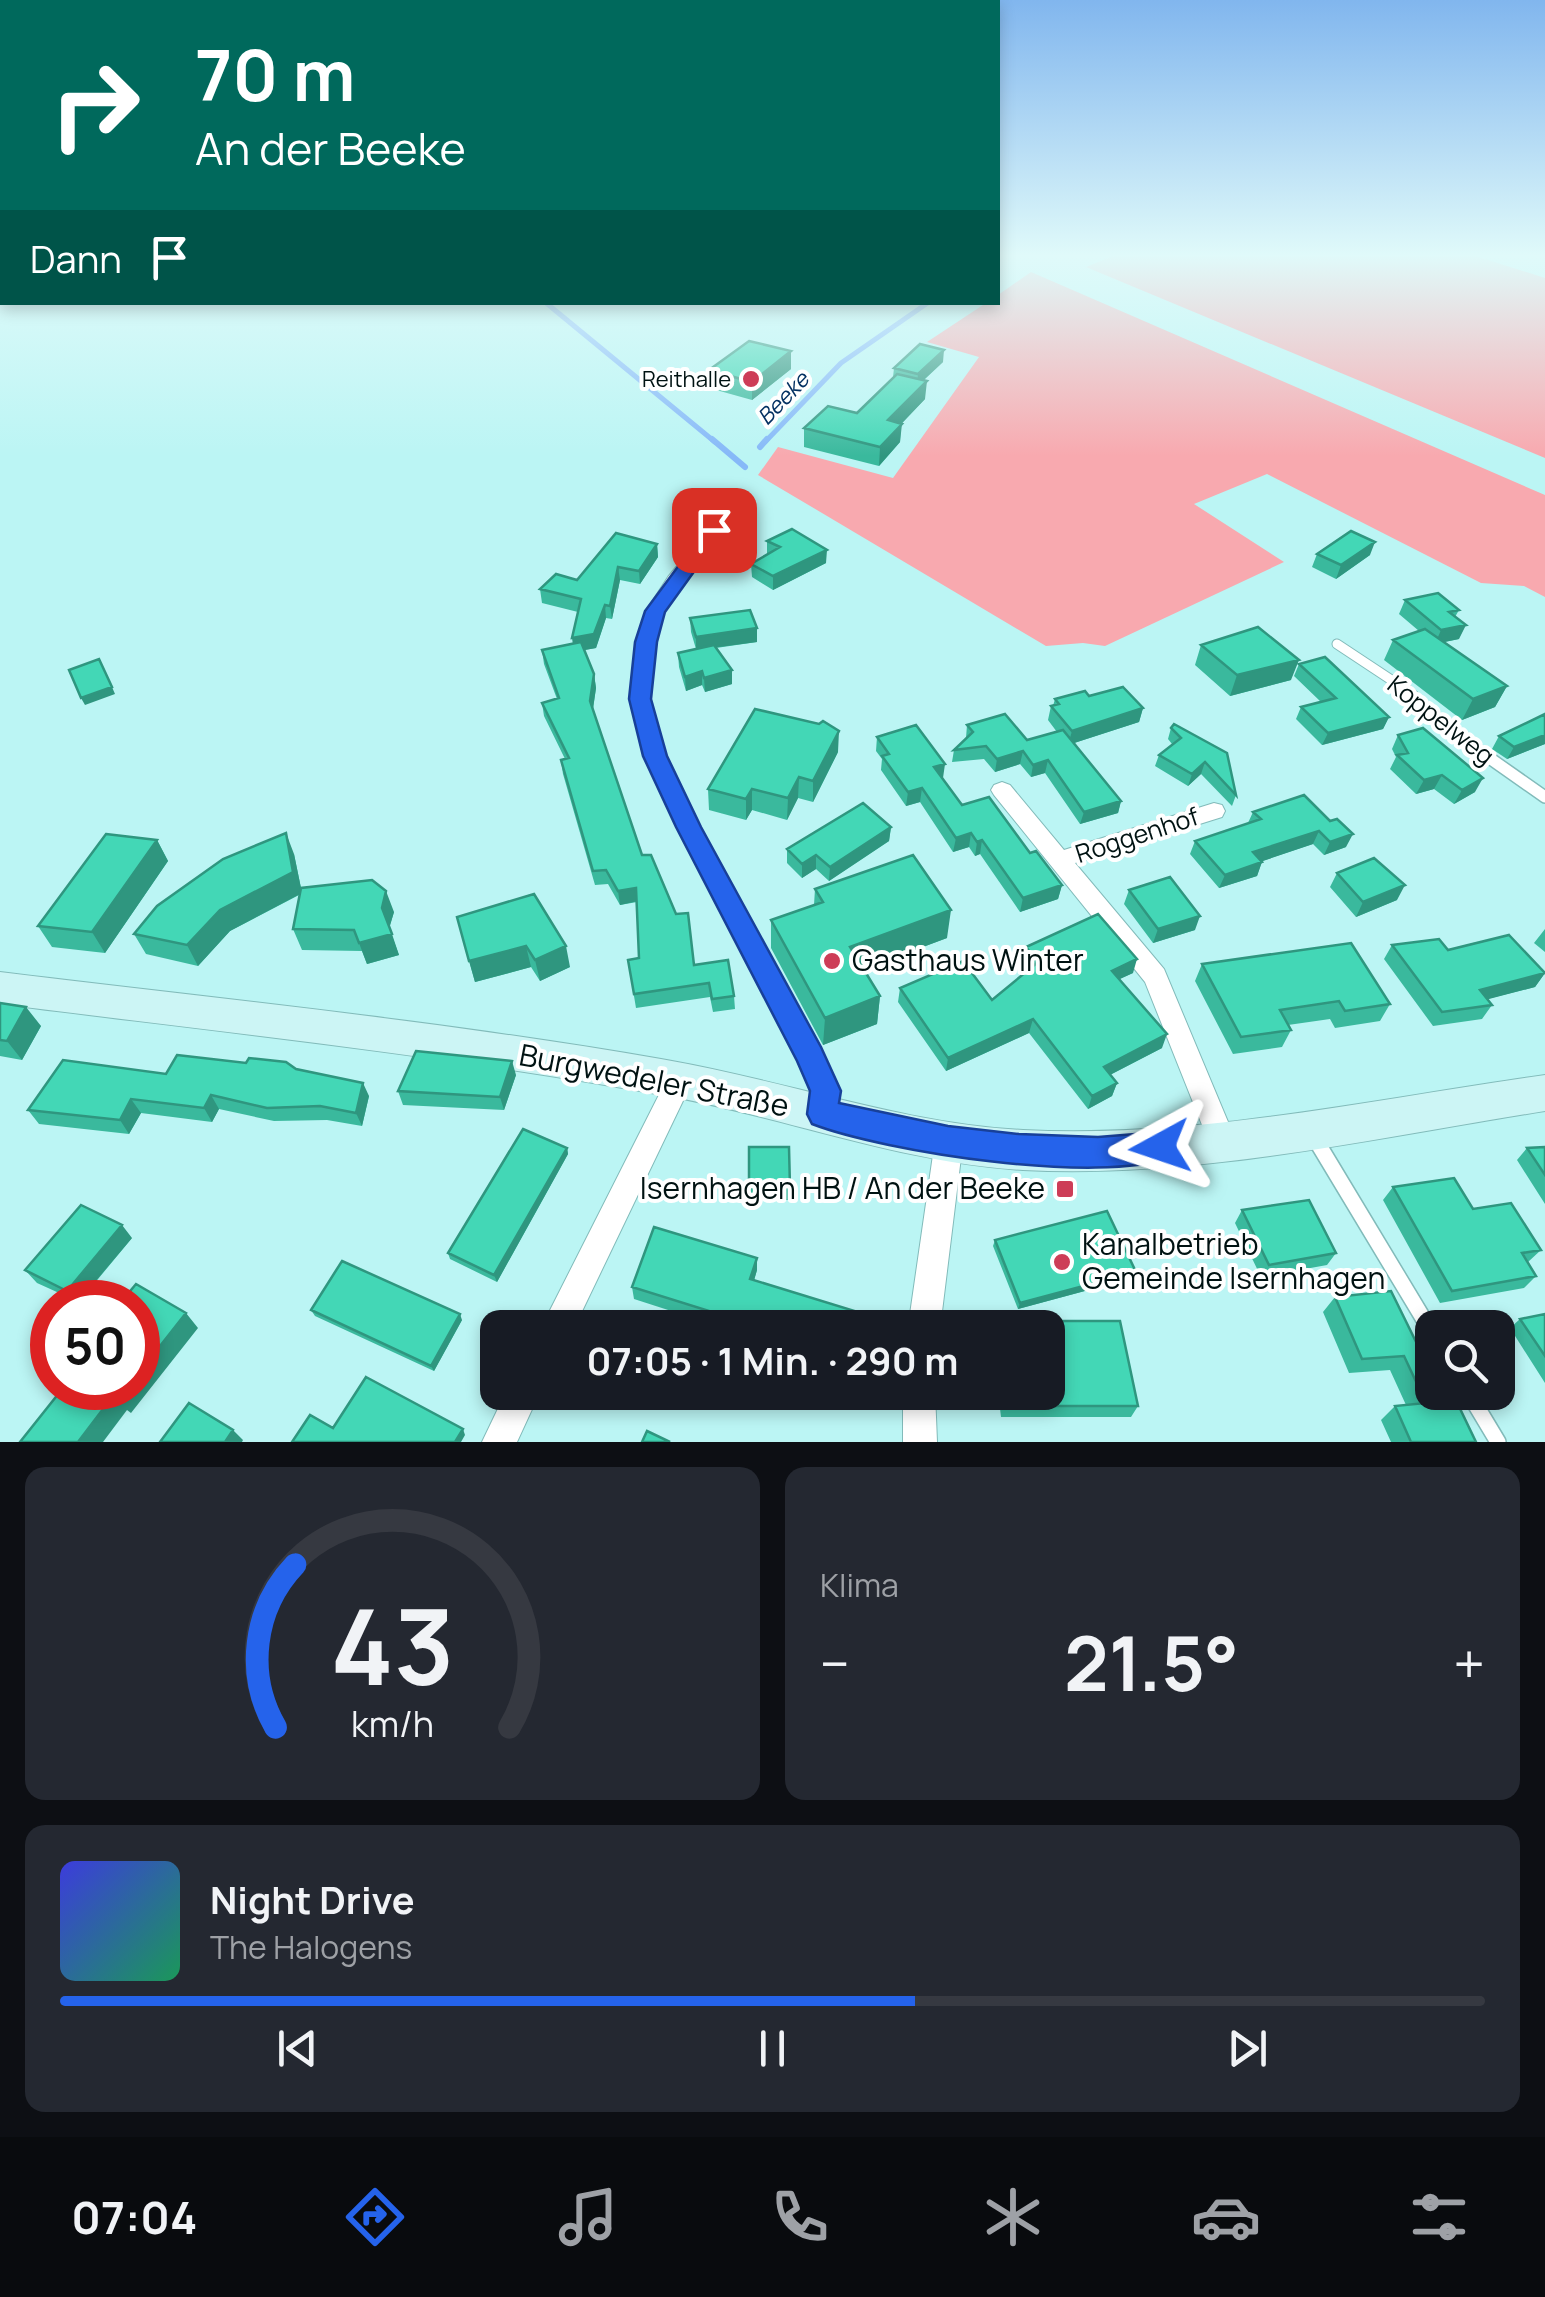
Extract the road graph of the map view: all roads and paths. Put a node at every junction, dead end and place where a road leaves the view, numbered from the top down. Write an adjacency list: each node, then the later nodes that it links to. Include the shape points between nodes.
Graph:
1 (734, 505): 10 (street, via 655,611 640,699 655,756 688,827 810,1056 825,1091)
2 (1337, 644): 4 (lane, Koppelweg, via 1408,690 1451,731)
3 (1002, 790): 6 (street, Roggenhof)
4 (1545, 797)
5 (1214, 811): 6 (street, Roggenhof)
6 (1060, 860): 13 (street, Roggenhof, via 1155,976)
7 (0, 988): 8 (main road, Burgwedeler Straße)
8 (680, 1080): 10 (main road, Burgwedeler Straße); 14 (street)
9 (1545, 1093): 11 (main road, Burgwedeler Straße)
10 (823, 1114): 12 (main road, Burgwedeler Straße)
11 (1309, 1128): 13 (main road, Burgwedeler Straße); 16 (lane)
12 (948, 1140): 13 (main road, Burgwedeler Straße, via 1098,1152); 15 (street)
13 (1222, 1141)
14 (566, 1310)
15 (926, 1310)
16 (1418, 1310)
17 (515, 1410): 20 (street)
18 (919, 1410): 21 (street)
19 (1479, 1410): 22 (lane)
20 (500, 1442)
21 (920, 1442)
22 (1498, 1442)

